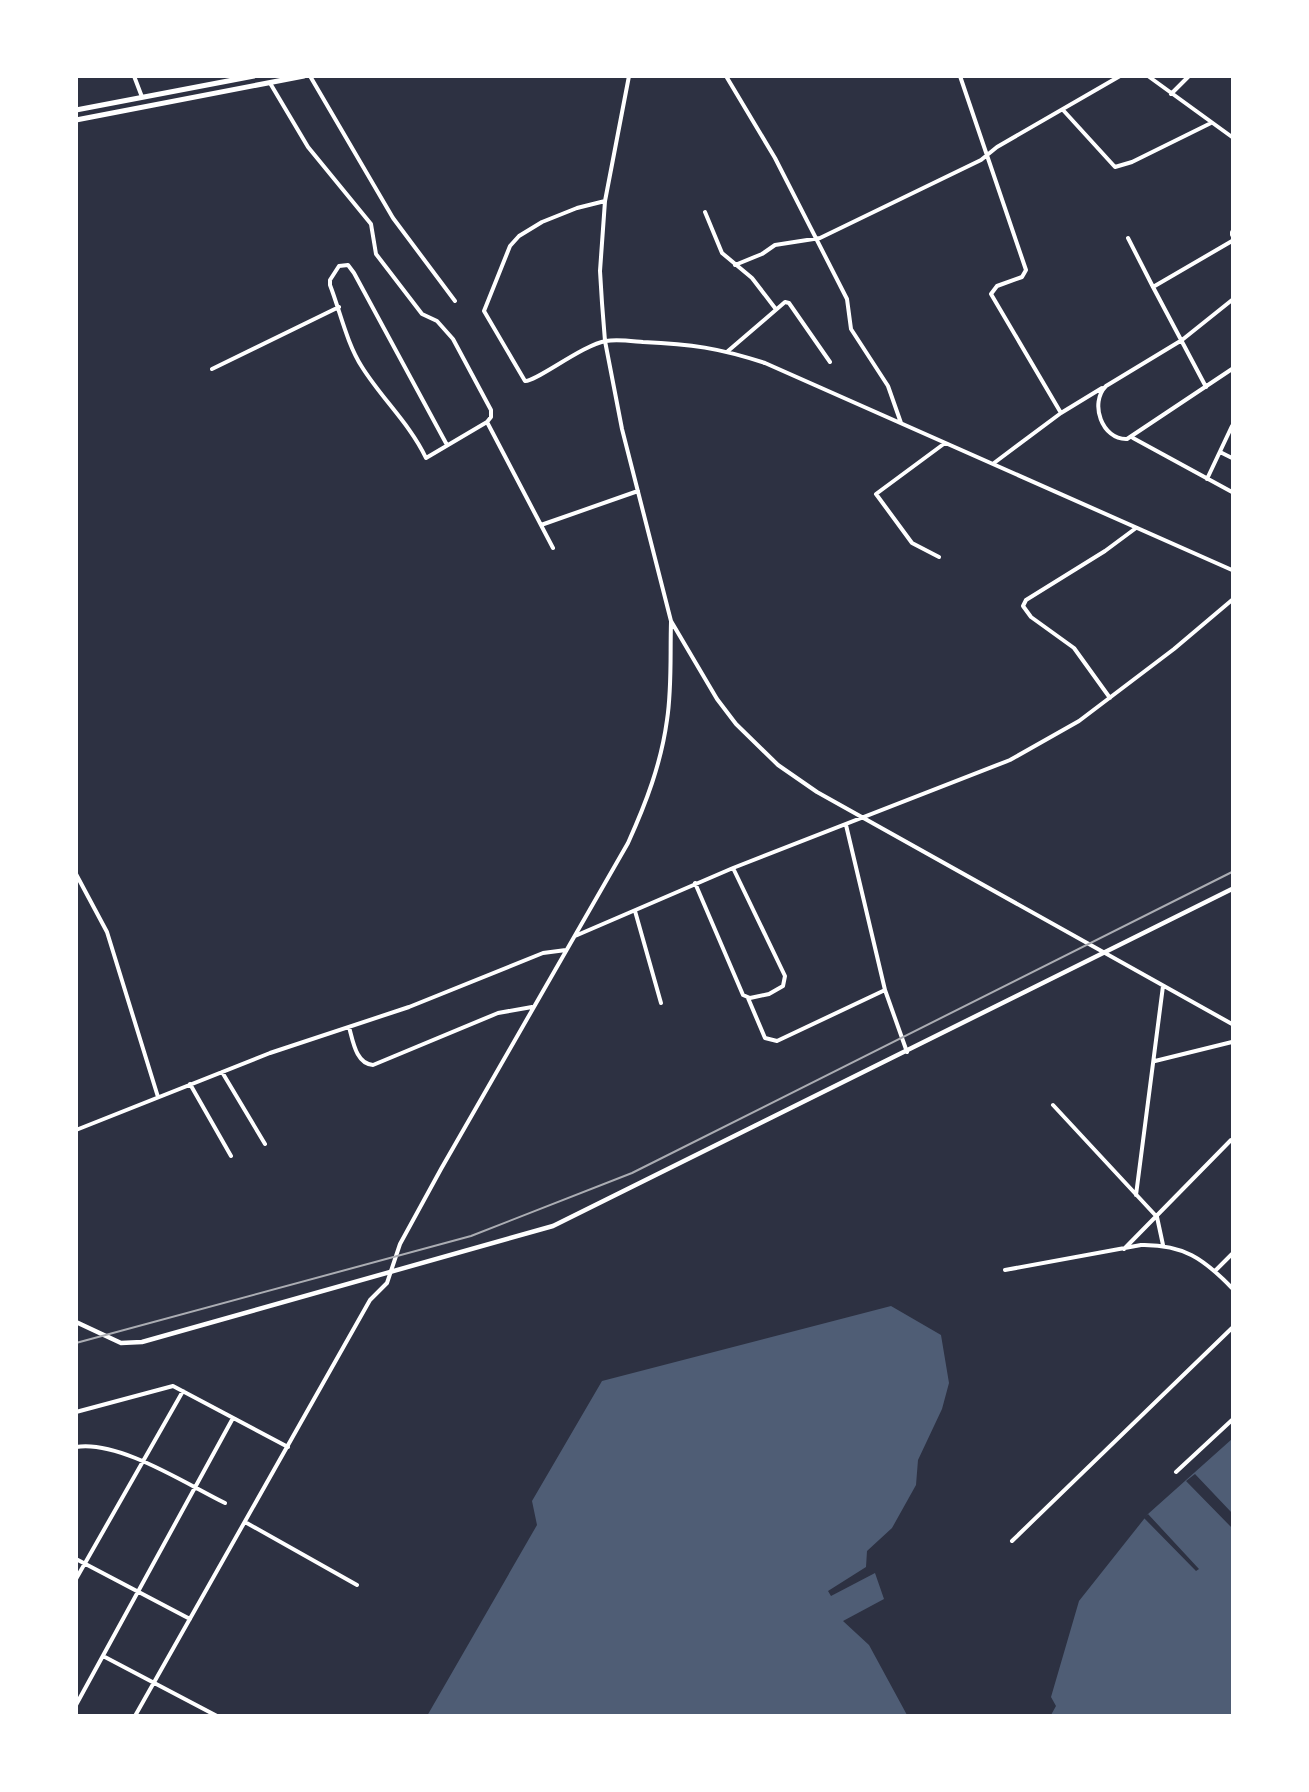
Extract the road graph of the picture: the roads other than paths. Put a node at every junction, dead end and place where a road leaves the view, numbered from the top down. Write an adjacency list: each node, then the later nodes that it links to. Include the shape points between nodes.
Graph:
1 (134, 76): 14 (street)
2 (254, 76): 11 (main road)
3 (304, 76): 12 (main road)
4 (310, 76): 29 (street, via 393,218)
5 (629, 76): 21 (street)
6 (726, 76): 24 (street, via 775,158)
7 (960, 76): 20 (street)
8 (1120, 76): 16 (street)
9 (1148, 76): 13 (street)
10 (1189, 76): 13 (street)
11 (231, 79): 14 (main road)
12 (270, 84): 17 (main road); 41 (street, via 309,147 370,224 376,254 423,314 453,339 491,410)
13 (1172, 94): 18 (street)
14 (142, 98): 15 (main road)
15 (76, 110)
16 (1063, 110): 18 (street, via 1115,167); 20 (street)
17 (76, 120)
18 (1211, 123): 19 (street)
19 (1233, 137)
20 (985, 157): 24 (street); 40 (street, via 1026,270 1022,277 997,286 991,294)
21 (605, 201): 33 (street, via 600,271); 33 (street, via 550,218 519,236 510,246 484,306 485,316 526,382 574,353)
22 (705, 212): 26 (street, via 719,249)
23 (1128, 238): 27 (street)
24 (815, 240): 26 (street, via 775,244); 42 (street, via 847,299 851,329 888,386)
25 (1233, 241): 27 (street)
26 (735, 266): 31 (street, via 757,284)
27 (1153, 287): 32 (street)
28 (1233, 300): 32 (street)
29 (455, 301)
30 (339, 307): 36 (street); 46 (street, via 360,365 414,434 426,458); 46 (street, via 330,280 335,269 345,264 354,273)
31 (775, 308): 34 (street); 35 (street, via 789,303)
32 (1182, 340): 38 (street); 39 (street)
33 (605, 341): 34 (street, via 688,343); 51 (street)
34 (728, 351): 42 (street, via 765,363)
35 (830, 362)
36 (212, 369)
37 (1233, 369): 39 (street)
38 (1106, 386): 40 (street); 44 (street, via 1097,404 1106,427 1117,439)
39 (1206, 387): 44 (street)
40 (1061, 413): 49 (street)
41 (487, 422): 46 (street); 53 (street)
42 (902, 424): 45 (street)
43 (1233, 426): 47 (street)
44 (1133, 437): 50 (street)
45 (945, 442): 49 (street); 56 (street, via 876,494 912,543)
46 (447, 445)
47 (1220, 452): 48 (street); 50 (street)
48 (1233, 458)
49 (994, 463): 54 (street)
50 (1207, 479): 52 (street)
51 (638, 491): 53 (street); 59 (street)
52 (1233, 492)
53 (541, 525): 55 (street)
54 (1136, 528): 57 (street); 60 (street, via 1026,600 1023,606 1031,617 1074,648)
55 (553, 548)
56 (939, 557)
57 (1233, 570)
58 (1233, 600): 60 (street)
59 (671, 621): 61 (street, via 717,699 755,744 778,765); 68 (street, via 668,718 647,802)
60 (1110, 698): 61 (street, via 1079,722 1010,760)
61 (863, 818): 62 (street); 70 (street)
62 (846, 825): 63 (street); 72 (street)
63 (733, 868): 65 (street); 73 (street, via 785,976 785,983 779,988)
64 (76, 874): 83 (street, via 107,932)
65 (695, 883): 67 (street); 73 (street, via 738,985)
66 (1233, 889): 70 (street)
67 (635, 910): 68 (street); 74 (street)
68 (575, 936): 69 (street)
69 (567, 950): 75 (street); 77 (street, via 543,953)
70 (1105, 955): 71 (street); 79 (street)
71 (1163, 986): 76 (street); 80 (street)
72 (885, 990): 73 (street, via 777,1041 765,1038); 79 (street)
73 (748, 998)
74 (661, 1003)
75 (532, 1007): 77 (street, via 498,1013 373,1065 359,1058); 96 (street, via 400,1244)
76 (1233, 1024)
77 (349, 1028): 81 (street)
78 (1233, 1042): 80 (street)
79 (907, 1053): 96 (street, via 562,1222)
80 (1155, 1061): 89 (street)
81 (222, 1072): 82 (street); 87 (street)
82 (190, 1084): 83 (street); 88 (street)
83 (158, 1097): 85 (street)
84 (1053, 1105): 89 (street)
85 (76, 1130)
86 (1231, 1140): 90 (street)
87 (264, 1144)
88 (231, 1156)
89 (1136, 1195): 90 (street)
90 (1157, 1216): 91 (street); 92 (street)
91 (1163, 1245): 92 (street); 95 (street, via 1192,1255)
92 (1123, 1249): 94 (street)
93 (1233, 1254): 95 (street)
94 (1005, 1270)
95 (1215, 1271): 97 (street)
96 (390, 1274): 98 (street, via 133,1344 113,1340); 105 (street, via 387,1283 370,1300)
97 (1233, 1288)
98 (76, 1322)
99 (1233, 1328): 111 (street)
100 (183, 1391): 101 (street, via 173,1386); 102 (street); 106 (street)
101 (76, 1412)
102 (233, 1418): 105 (street); 108 (street)
103 (1233, 1420): 107 (street)
104 (76, 1447): 106 (street, via 111,1448)
105 (288, 1447): 110 (street)
106 (142, 1462): 108 (street); 113 (street)
107 (1176, 1472)
108 (193, 1487): 109 (street); 116 (street)
109 (225, 1503)
110 (245, 1522): 115 (street); 117 (street)
111 (1012, 1541)
112 (76, 1559): 113 (street)
113 (84, 1564): 114 (street); 116 (street)
114 (76, 1579)
115 (357, 1585)
116 (137, 1592): 117 (street); 118 (street)
117 (190, 1619): 119 (street)
118 (103, 1655): 119 (street); 120 (street)
119 (154, 1682): 121 (street); 122 (street)
120 (76, 1705)
121 (135, 1716)
122 (217, 1716)

